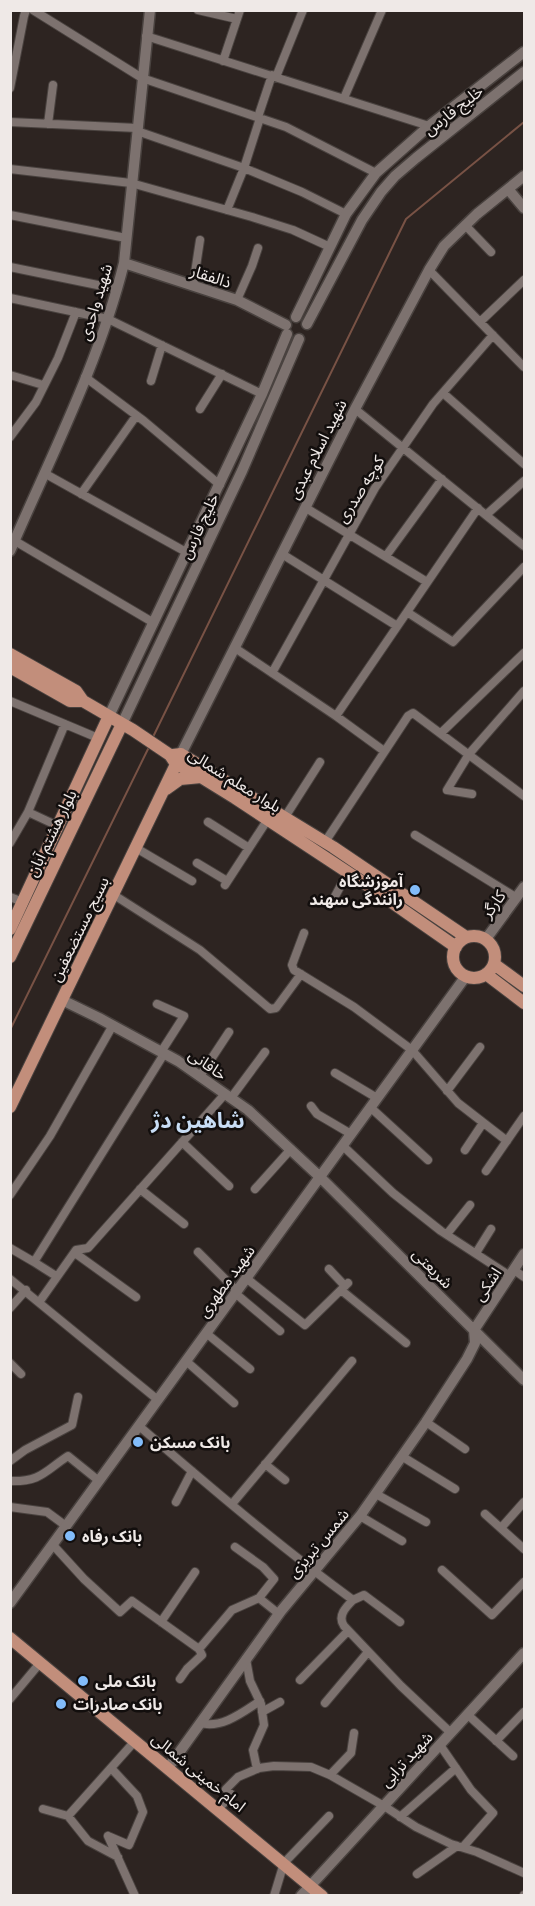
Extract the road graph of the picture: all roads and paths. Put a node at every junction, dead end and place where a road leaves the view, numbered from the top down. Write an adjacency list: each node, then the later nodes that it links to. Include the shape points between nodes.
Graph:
1 (26, 10): 15 (street)
2 (33, 10): 13 (street)
3 (150, 10): 8 (main road, شهید واحدی)
4 (198, 10): 7 (street)
5 (303, 10): 12 (street)
6 (382, 10): 16 (street)
7 (238, 15): 10 (street)
8 (147, 36): 10 (street); 13 (main road, شهید واحدی)
9 (525, 52): 20 (main road)
10 (223, 61): 12 (street)
11 (525, 72): 50 (main road, خلیج فارس, via 416,158 381,192)
12 (274, 76): 16 (street); 17 (street)
13 (142, 78): 17 (street); 21 (main road, شهید واحدی)
14 (53, 85): 19 (street)
15 (10, 88)
16 (344, 98): 20 (street)
17 (259, 118): 22 (street); 24 (street, via 286,127)
18 (10, 122): 19 (street)
19 (48, 124): 21 (street)
20 (429, 126): 24 (main road)
21 (137, 129): 22 (street); 26 (main road, شهید واحدی)
22 (244, 168): 29 (street); 30 (street)
23 (10, 169): 26 (street)
24 (376, 173): 30 (main road)
25 (525, 176): 27 (main road, شهید اسلام عبدی)
26 (131, 183): 29 (street); 33 (main road, شهید واحدی)
27 (508, 189): 28 (main road); 32 (main road, شهید اسلام عبدی)
28 (525, 208)
29 (227, 210): 35 (street, via 293,230)
30 (346, 214): 35 (main road)
31 (10, 215): 33 (street)
32 (465, 225): 37 (street); 40 (main road, شهید اسلام عبدی, via 444,246)
33 (126, 238): 38 (main road, شهید واحدی)
34 (200, 240): 42 (street)
35 (330, 247): 47 (main road)
36 (258, 248): 45 (street)
37 (491, 252)
38 (124, 263): 42 (main road, ذالفقار); 43 (main road, شهید واحدی)
39 (10, 267): 43 (street)
40 (429, 270): 49 (street); 64 (main road, شهید اسلام عبدی)
41 (525, 280): 49 (street)
42 (193, 286): 45 (main road, ذالفقار)
43 (117, 289): 48 (main road, شهید واحدی)
44 (10, 298): 46 (street)
45 (237, 300): 51 (main road, ذالفقار)
46 (76, 312): 48 (street); 60 (street)
47 (296, 317): 50 (main road); 51 (main road)
48 (108, 319): 54 (street); 58 (main road, شهید واحدی)
49 (480, 322): 52 (street)
50 (307, 324): 53 (main road, via 306,334)
51 (287, 329): 53 (main road, via 292,339); 62 (main road, خلیج فارس)
52 (493, 335): 55 (street); 61 (street, کوچه صدری)
53 (299, 339): 100 (main road, خلیج فارس, via 242,471)
54 (162, 345): 56 (street); 59 (street)
55 (523, 363)
56 (222, 374): 62 (street); 63 (street)
57 (10, 375): 60 (street)
58 (85, 377): 65 (street); 69 (main road, شهید واحدی)
59 (152, 381)
60 (43, 385): 66 (street, via 36,402)
61 (443, 393): 67 (street, کوچه صدری); 68 (street)
62 (262, 394): 72 (main road, خلیج فارس)
63 (200, 409)
64 (355, 409): 67 (street); 74 (main road, شهید اسلام عبدی)
65 (136, 416): 72 (street); 73 (street)
66 (11, 434)
67 (402, 447): 70 (street); 77 (street, کوچه صدری)
68 (525, 465)
69 (44, 473): 73 (street); 79 (main road, شهید واحدی)
70 (442, 479): 75 (street); 82 (street)
71 (525, 481): 76 (street)
72 (219, 485): 80 (main road, خلیج فارس)
73 (81, 494): 80 (street)
74 (306, 507): 77 (street); 81 (main road, شهید اسلام عبدی)
75 (478, 508): 76 (street); 85 (street)
76 (486, 515): 78 (street)
77 (348, 534): 82 (street); 84 (street, کوچه صدری)
78 (525, 546)
79 (12, 548): 87 (street)
80 (186, 552): 87 (main road, خلیج فارس)
81 (282, 554): 84 (street); 89 (main road, شهید اسلام عبدی)
82 (386, 556): 85 (street)
83 (525, 567): 86 (street, via 453,642)
84 (323, 580): 88 (street); 93 (street, کوچه صدری)
85 (427, 582): 86 (street)
86 (407, 612): 88 (street)
87 (154, 623): 97 (main road, خلیج فارس)
88 (397, 626): 98 (street)
89 (235, 648): 93 (street); 105 (main road, شهید اسلام عبدی)
90 (525, 653): 101 (street)
91 (10, 654): 96 (main road, via 76,691)
92 (10, 667): 96 (main road, via 70,701)
93 (272, 673): 98 (street)
94 (525, 691): 104 (street)
95 (10, 701): 99 (street)
96 (83, 701): 97 (main road)
97 (109, 716): 100 (main road); 102 (main road, بلوار هشتم آبان)
98 (336, 716): 103 (street)
99 (64, 724): 102 (street); 111 (street)
100 (122, 724): 105 (main road); 134 (main road, بلوار هشتم آبان)
101 (441, 733): 103 (street, via 413,713); 104 (street)
102 (98, 738): 115 (main road, بلوار هشتم آبان)
103 (384, 751): 117 (street)
104 (469, 754): 109 (street, via 447,790); 110 (street)
105 (172, 755): 107 (main road, بلوار معلم شمالی); 108 (main road, بسیج مستضعفین); 112 (main road, بلوار معلم شمالی)
106 (320, 762): 113 (street)
107 (201, 777): 108 (main road, via 180,779); 112 (main road, بلوار معلم شمالی)
108 (165, 790): 119 (main road, بسیج مستضعفین)
109 (472, 794)
110 (525, 796)
111 (28, 812): 115 (street); 118 (street)
112 (263, 812): 113 (main road, بلوار معلم شمالی); 120 (street); 122 (main road, بلوار معلم شمالی)
113 (285, 817): 117 (main road, بلوار معلم شمالی)
114 (208, 822): 120 (street)
115 (58, 826): 128 (main road, بلوار هشتم آبان)
116 (415, 835): 124 (street)
117 (325, 842): 131 (main road, بلوار معلم شمالی)
118 (10, 843)
119 (136, 848): 123 (street); 125 (main road, بسیج مستضعفین)
120 (249, 848): 121 (street, via 226,883)
121 (197, 863)
122 (348, 872): 127 (street); 133 (main road, بلوار معلم شمالی)
123 (192, 881)
124 (522, 891): 132 (main road, کارگر)
125 (114, 895): 136 (street, via 200,950 270,1009 276,1008); 140 (main road, بسیج مستضعفین)
126 (10, 897): 128 (street)
127 (333, 900)
128 (23, 902): 129 (main road, بلوار هشتم آبان)
129 (10, 929)
130 (304, 933): 136 (street, via 292,965)
131 (466, 937): 132 (main road); 133 (main road)
132 (486, 939): 135 (main road, via 495,950)
133 (456, 946): 138 (main road, via 454,960)
134 (10, 957)
135 (494, 964): 137 (main road); 139 (main road)
136 (301, 974): 146 (street)
137 (486, 975): 138 (main road); 141 (main road)
138 (466, 976): 146 (main road, شهید مطهری)
139 (525, 986)
140 (62, 1000): 143 (main road, خاقانی); 155 (main road, بسیج مستضعفین)
141 (525, 1003)
142 (157, 1004): 148 (street, via 184,1016)
143 (113, 1025): 148 (main road, خاقانی); 170 (street, via 50,1136)
144 (229, 1032): 150 (street)
145 (480, 1047): 151 (street)
146 (412, 1050): 151 (street); 153 (main road, شهید مطهری)
147 (265, 1052): 152 (street)
148 (163, 1053): 150 (main road, خاقانی); 181 (street)
149 (335, 1073): 153 (street)
150 (200, 1076): 152 (main road, خاقانی)
151 (447, 1091): 158 (street)
152 (228, 1096): 160 (street); 163 (main road, خاقانی)
153 (377, 1098): 156 (main road, شهید مطهری)
154 (311, 1106): 159 (street, via 317,1114)
155 (10, 1107)
156 (370, 1107): 159 (main road, شهید مطهری); 165 (street)
157 (525, 1116): 161 (street)
158 (483, 1123): 161 (street); 164 (street)
159 (351, 1134): 162 (main road, شهید مطهری)
160 (182, 1142): 168 (street); 169 (street)
161 (507, 1142): 166 (street)
162 (342, 1146): 167 (main road, شهید مطهری); 175 (street, via 393,1193)
163 (291, 1149): 167 (main road, خاقانی); 171 (street)
164 (465, 1150)
165 (428, 1160)
166 (486, 1171)
167 (320, 1177): 186 (main road, شهید مطهری); 194 (main road, شریعتی)
168 (229, 1186)
169 (141, 1188): 173 (street); 178 (street, via 88,1248)
170 (12, 1189)
171 (255, 1190)
172 (470, 1205): 175 (street)
173 (184, 1224)
174 (491, 1229): 179 (street)
175 (447, 1234): 179 (street)
176 (10, 1248): 181 (street)
177 (198, 1252): 190 (street)
178 (75, 1253): 184 (street); 191 (street)
179 (476, 1253): 183 (street)
180 (525, 1254): 183 (main road, اشکی)
181 (34, 1262): 184 (street)
182 (329, 1269): 188 (street)
183 (512, 1273): 185 (street); 194 (main road, اشکی)
184 (56, 1276): 192 (street)
185 (525, 1277)
186 (246, 1278): 188 (street, via 305,1325); 190 (main road, شهید مطهری)
187 (10, 1279): 189 (street)
188 (344, 1286): 197 (street)
189 (26, 1290): 192 (street); 193 (street)
190 (236, 1292): 195 (street); 196 (main road, شهید مطهری)
191 (136, 1297)
192 (40, 1301): 205 (street)
193 (10, 1308)
194 (474, 1330): 203 (main road, شریعتی); 207 (main road, شمس تبریزی, via 472,1350)
195 (280, 1331)
196 (206, 1333): 198 (main road, شهید مطهری); 201 (street)
197 (406, 1343)
198 (186, 1361): 205 (main road, شهید مطهری); 206 (street)
199 (352, 1362): 212 (street)
200 (10, 1363): 202 (street)
201 (250, 1369)
202 (21, 1374)
203 (525, 1380)
204 (78, 1397): 211 (street, via 72,1425)
205 (158, 1400): 208 (main road, شهید مطهری)
206 (234, 1402)
207 (426, 1422): 209 (street); 210 (main road, شمس تبریزی)
208 (139, 1426): 213 (street); 216 (main road, شهید مطهری)
209 (465, 1449)
210 (403, 1457): 217 (street); 218 (main road, شمس تبریزی)
211 (10, 1461)
212 (265, 1464): 214 (street); 221 (street)
213 (192, 1471): 219 (street); 221 (street)
214 (285, 1480)
215 (10, 1481): 216 (street, via 29,1482 45,1475 68,1456)
216 (99, 1481): 226 (main road, شهید مطهری)
217 (455, 1489)
218 (376, 1494): 224 (main road, شمس تبریزی); 225 (street)
219 (176, 1502)
220 (525, 1502): 227 (street)
221 (232, 1504): 233 (street)
222 (10, 1507): 226 (street, via 46,1512)
223 (485, 1514): 227 (street)
224 (360, 1516): 228 (street); 233 (main road, شمس تبریزی)
225 (426, 1522)
226 (66, 1526): 229 (main road, شهید مطهری)
227 (501, 1528): 231 (street)
228 (402, 1541)
229 (53, 1545): 238 (main road, شهید مطهری); 240 (street, via 120,1612 132,1601)
230 (235, 1547): 236 (street, via 274,1579)
231 (525, 1549)
232 (442, 1570): 235 (street, via 492,1615)
233 (314, 1571): 237 (street); 239 (main road, شمس تبریزی)
234 (195, 1572): 240 (street)
235 (525, 1582)
236 (259, 1598): 239 (street); 244 (street, via 232,1610)
237 (353, 1600): 241 (street, via 364,1594); 242 (street, via 341,1616)
238 (10, 1603)
239 (279, 1614): 247 (main road, شمس تبریزی)
240 (161, 1622): 244 (street)
241 (400, 1622)
242 (348, 1631): 245 (street); 250 (street)
243 (10, 1638): 248 (main road, امام خمینی شمالی)
244 (199, 1649): 249 (street, via 202,1655)
245 (368, 1652): 254 (street); 260 (street)
246 (525, 1653): 257 (main road, شهید ترابی)
247 (246, 1659): 252 (street, via 250,1681); 258 (main road, شمس تبریزی)
248 (40, 1663): 251 (street); 261 (main road, امام خمینی شمالی)
249 (180, 1679)
250 (300, 1680)
251 (10, 1699)
252 (260, 1701): 255 (street); 258 (street, via 221,1723)
253 (280, 1702): 255 (street)
254 (325, 1703)
255 (262, 1712): 268 (street, via 264,1725 253,1750)
256 (525, 1712): 262 (street)
257 (468, 1715): 260 (main road, شهید ترابی); 262 (street)
258 (200, 1723): 266 (main road, شمس تبریزی)
259 (354, 1733): 269 (street, via 351,1753)
260 (451, 1733): 263 (main road, شهید ترابی)
261 (135, 1741): 265 (street); 266 (main road, امام خمینی شمالی)
262 (496, 1741): 264 (street)
263 (440, 1745): 267 (street); 270 (main road, شهید ترابی)
264 (513, 1756)
265 (111, 1768): 273 (street); 277 (street, via 137,1796 143,1812 129,1845 108,1836)
266 (168, 1768): 272 (main road, امام خمینی شمالی)
267 (456, 1768): 275 (street); 276 (street, via 493,1813)
268 (257, 1769): 269 (street, via 311,1767); 272 (street, via 238,1777 226,1789 232,1795)
269 (330, 1775): 270 (street)
270 (384, 1806): 275 (street); 281 (main road, شهید ترابی)
271 (43, 1809): 273 (street)
272 (218, 1809): 278 (main road, امام خمینی شمالی)
273 (68, 1816): 277 (street, via 88,1841)
274 (329, 1816): 278 (street)
275 (400, 1816): 276 (street)
276 (460, 1846): 279 (street); 280 (street)
277 (118, 1857): 282 (street)
278 (284, 1863): 281 (main road, امام خمینی شمالی); 283 (street)
279 (525, 1873)
280 (417, 1874)
281 (310, 1885): 284 (main road, شهید ترابی); 285 (main road, امام خمینی شمالی)
282 (135, 1896)
283 (274, 1896)
284 (301, 1896)
285 (322, 1896)

